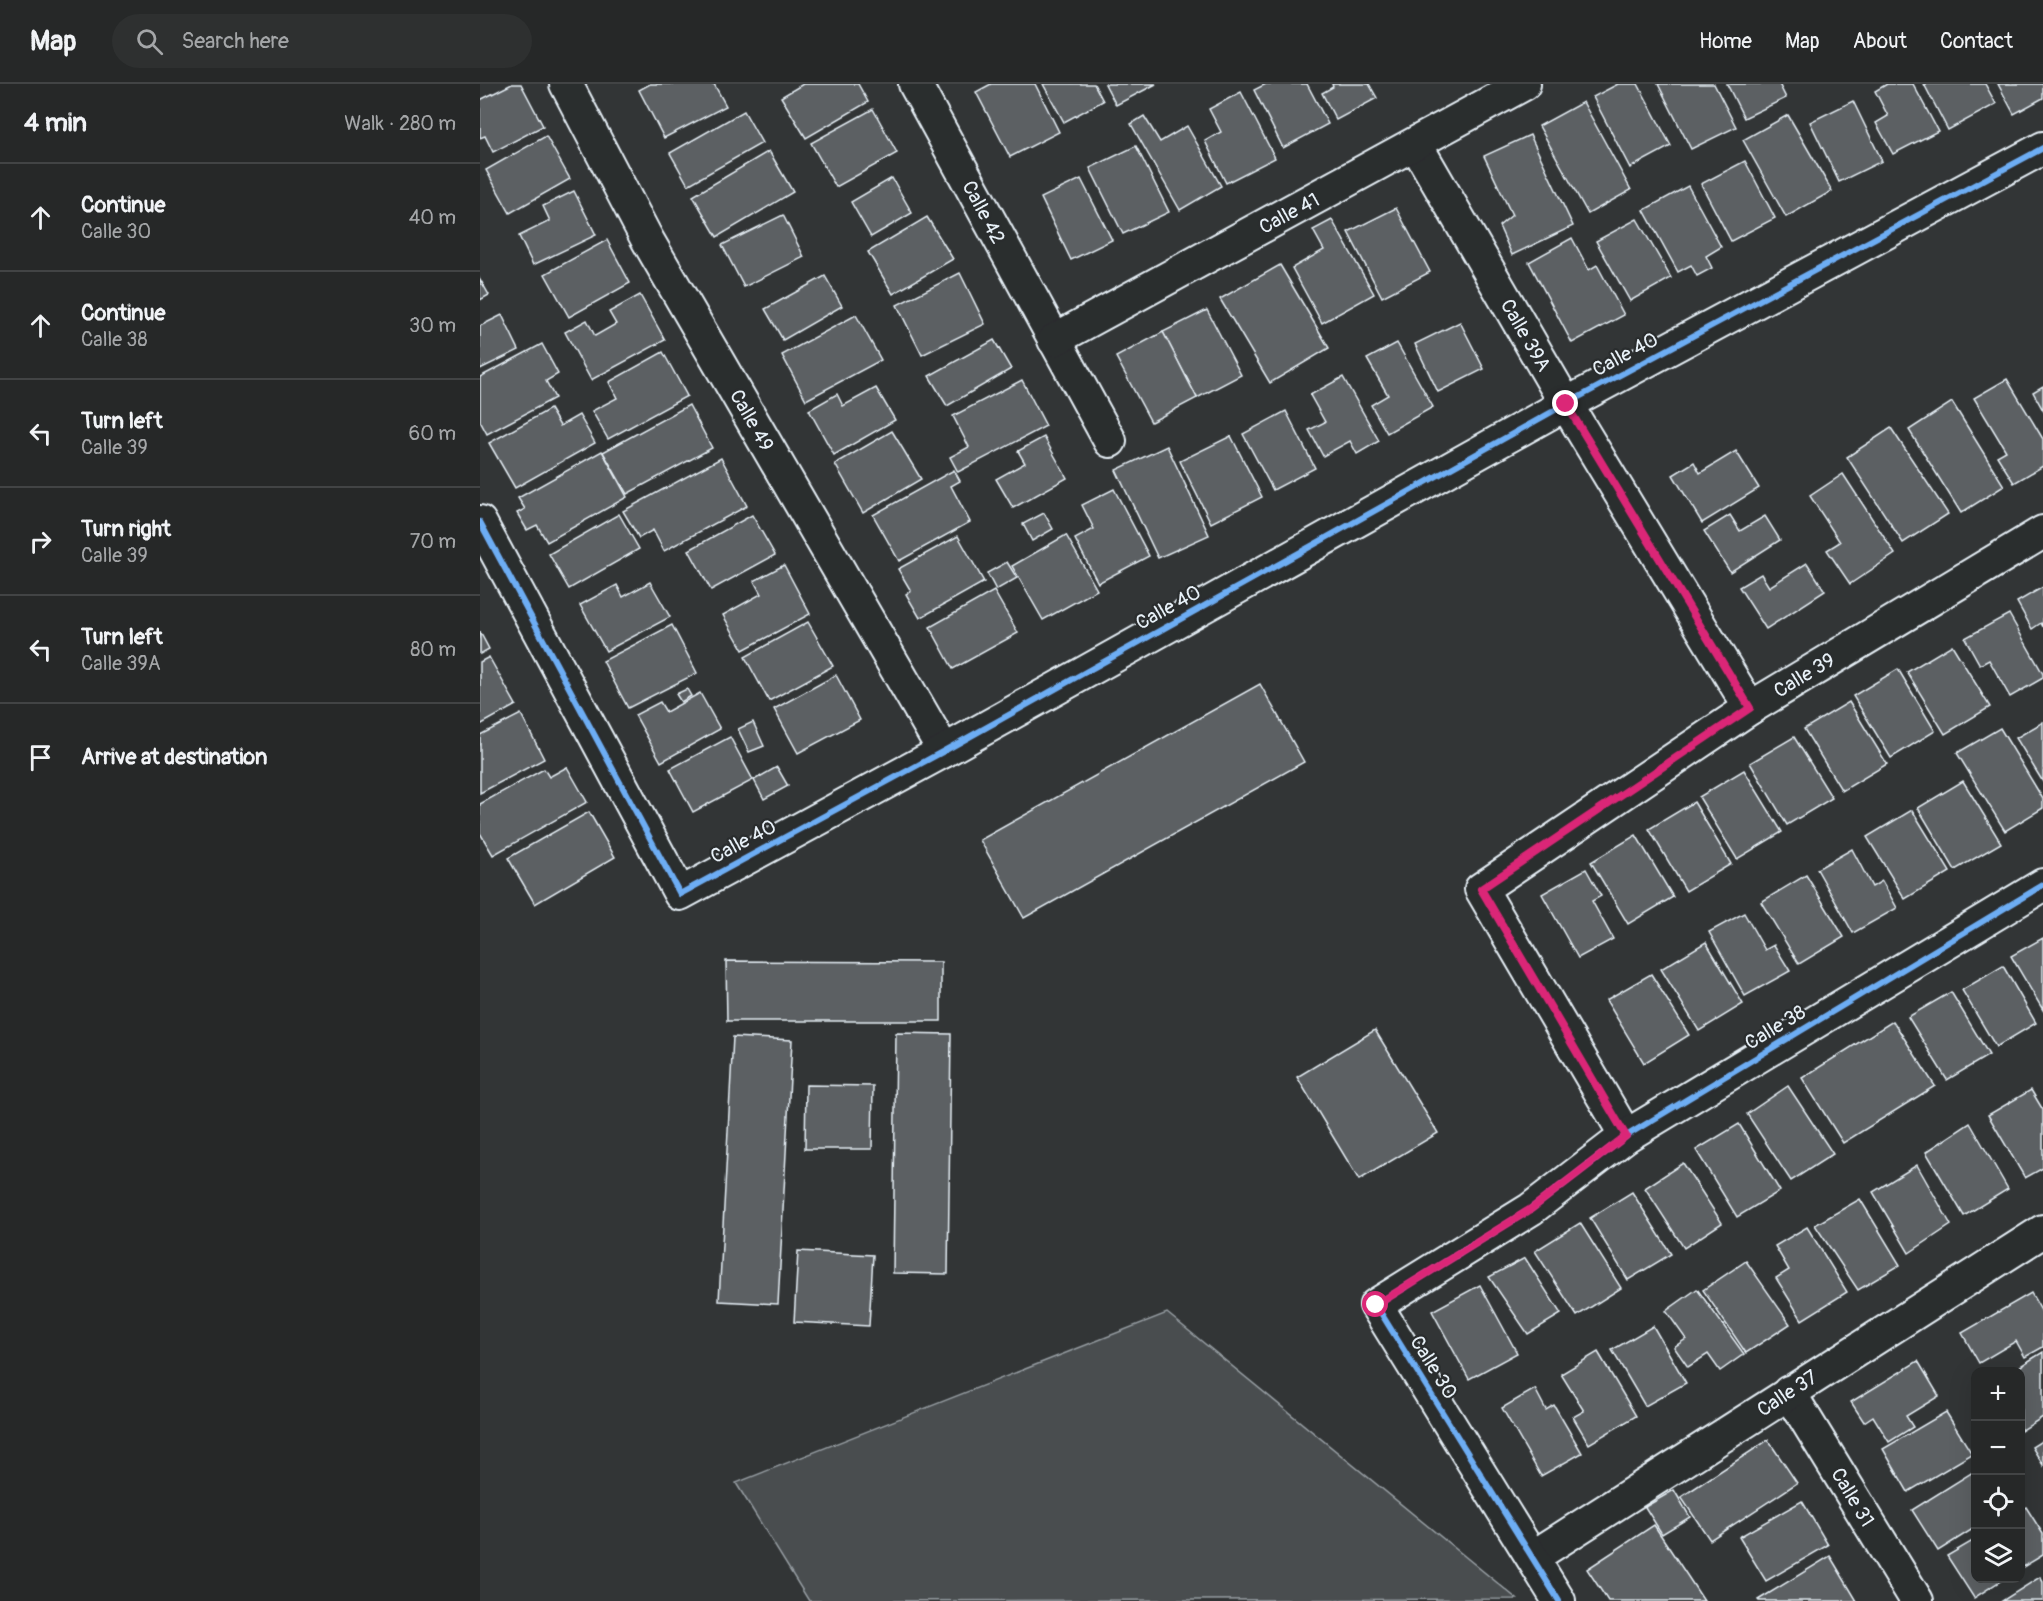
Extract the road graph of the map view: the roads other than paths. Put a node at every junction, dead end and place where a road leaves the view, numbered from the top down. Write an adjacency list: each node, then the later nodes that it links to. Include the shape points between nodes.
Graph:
1 (567, 84): 12 (street, Calle 49, via 647,238)
2 (915, 84): 6 (street, Calle 42)
3 (1524, 84): 4 (street, Calle 41)
4 (1416, 145): 6 (street, Calle 41); 7 (street, Calle 39A)
5 (2043, 148): 7 (street, Calle 40)
6 (1054, 340): 8 (street, Calle 42)
7 (1566, 404): 11 (street, Calle 39A); 12 (street, Calle 40)
8 (1110, 441)
9 (480, 522): 12 (street, Calle 40, via 680,894)
10 (2043, 532): 11 (street, Calle 39)
11 (1750, 708): 14 (street, Calle 39, via 1481,889)
12 (944, 751)
13 (2043, 885): 14 (street, Calle 38)
14 (1626, 1136): 15 (street, Calle 38)
15 (1531, 1209): 18 (street, Calle 30, via 1376,1305)
16 (2042, 1234): 17 (street, Calle 37)
17 (1789, 1392): 18 (street, Calle 37); 20 (street, Calle 31)
18 (1533, 1557): 19 (street, Calle 30)
19 (1559, 1601)
20 (1917, 1601)

